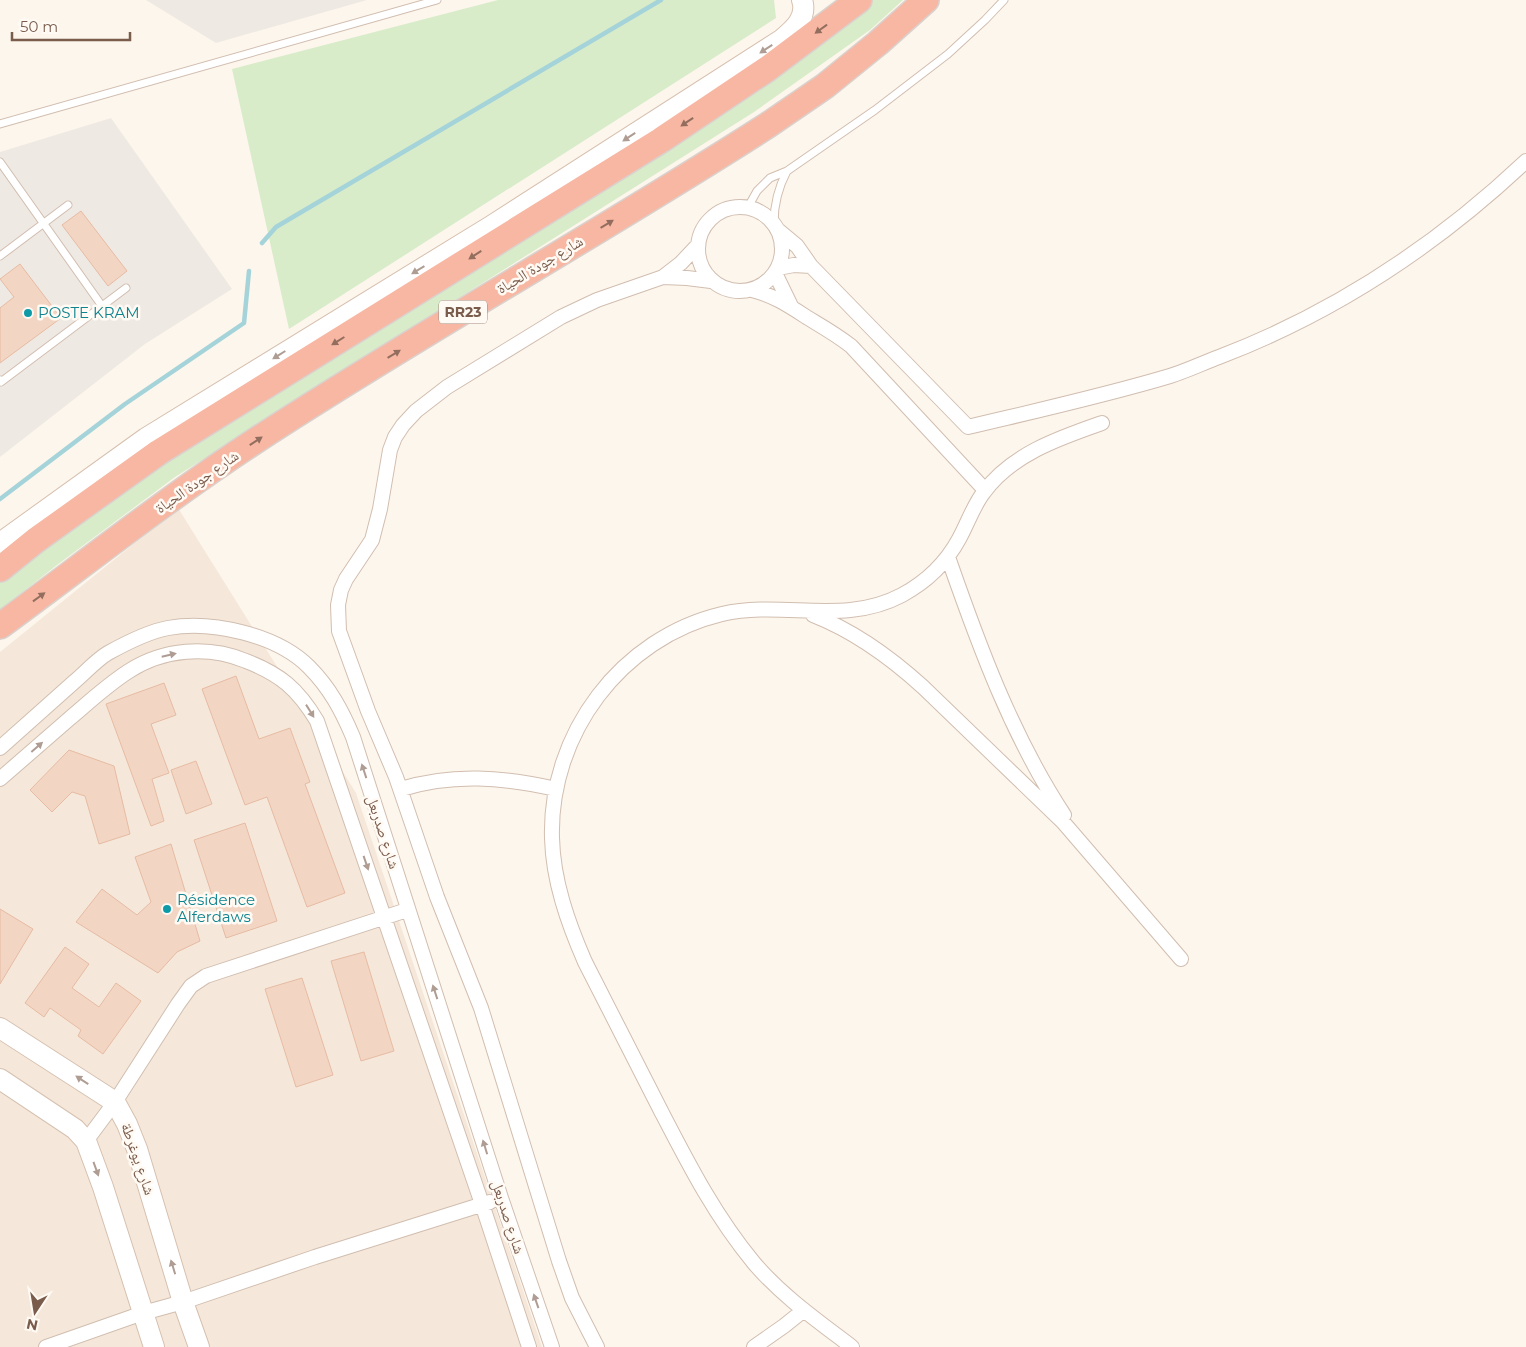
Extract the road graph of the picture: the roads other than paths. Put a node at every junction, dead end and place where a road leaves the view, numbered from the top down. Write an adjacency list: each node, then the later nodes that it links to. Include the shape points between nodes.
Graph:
1 (437, 0): 6 (lane)
2 (802, 0): 27 (street, one-way to 27, via 801,19 781,40 491,226 146,438)
3 (860, 0): 29 (highway, RR23, one-way to 29, via 661,140 159,452)
4 (926, 0): 31 (highway, شارع جودة الحياة / RR23, one-way to 4, via 168,501 258,440 768,125 825,86)
5 (1004, 0): 9 (lane, via 948,54 856,124)
6 (0, 124)
7 (1526, 161): 16 (street, via 1462,217 1391,269 1263,340 1171,376 968,427)
8 (0, 162): 12 (lane)
9 (787, 171): 11 (lane, via 763,184); 13 (lane, via 776,199)
10 (68, 205): 12 (lane)
11 (748, 207): 13 (street, via 760,211); 14 (street, via 731,207 715,214 701,231)
12 (43, 223): 15 (lane); 22 (lane)
13 (776, 227): 16 (street, via 797,246); 17 (street, via 782,249)
14 (697, 246): 18 (street); 19 (street, via 699,262)
15 (0, 256)
16 (811, 266): 17 (street, via 794,265)
17 (776, 270): 21 (street); 23 (street)
18 (663, 278): 19 (street); 36 (street, via 597,300 561,317 431,399 416,411 395,437 386,467 377,525 372,540 341,590 338,618 339,631 352,668)
19 (712, 281): 21 (street, via 724,288)
20 (126, 288): 22 (lane)
21 (752, 290): 23 (street)
22 (102, 306): 24 (lane)
23 (791, 306): 26 (street, via 851,346)
24 (0, 380)
25 (1102, 423): 26 (street, via 1032,451 1004,470)
26 (985, 490): 28 (street)
27 (0, 543)
28 (948, 557): 30 (street, via 918,586 883,604 862,610); 33 (street, via 993,677)
29 (0, 568)
30 (803, 611): 34 (street, via 847,631 902,668); 37 (street, via 759,610 723,614 680,629 640,653 622,668 592,703 570,741)
31 (0, 626)
32 (0, 748): 39 (street, شارع صدربعل, one-way to 32, via 342,710 309,666 284,648 253,635 193,626 167,628 139,637 106,654)
33 (1031, 758): 34 (street); 38 (street)
34 (1012, 771): 38 (street)
35 (0, 779): 40 (street, شارع صدربعل, one-way to 40, via 130,670 158,658 188,651 237,657 269,670 307,705 316,721)
36 (400, 789): 37 (street, via 430,781 467,778 511,780); 56 (street, via 437,897 484,1017 572,1298)
37 (556, 789): 49 (street, via 552,839 556,874 572,931 586,962 718,1215 756,1264)
38 (1082, 842): 41 (street)
39 (408, 910): 40 (street); 46 (street, شارع صدربعل, one-way to 39)
40 (385, 917): 44 (street, via 206,976 191,986); 47 (street, شارع صدربعل)
41 (1181, 959)
42 (0, 1028): 44 (street, شارع يوغرطة, one-way to 42)
43 (0, 1079): 45 (street, via 75,1129)
44 (115, 1102): 45 (street); 48 (street, شارع يوغرطة, one-way to 44, via 137,1149)
45 (86, 1141): 50 (street, one-way to 50)
46 (501, 1198): 47 (street); 55 (street, شارع صدربعل, one-way to 46)
47 (482, 1204): 48 (street); 54 (street, شارع صدربعل)
48 (183, 1302): 50 (street); 53 (street, شارع يوغرطة)
49 (804, 1310): 57 (street); 58 (street)
50 (143, 1313): 51 (street); 52 (street)
51 (46, 1347)
52 (154, 1347)
53 (199, 1347)
54 (529, 1347)
55 (552, 1347)
56 (597, 1347)
57 (754, 1347)
58 (852, 1347)

